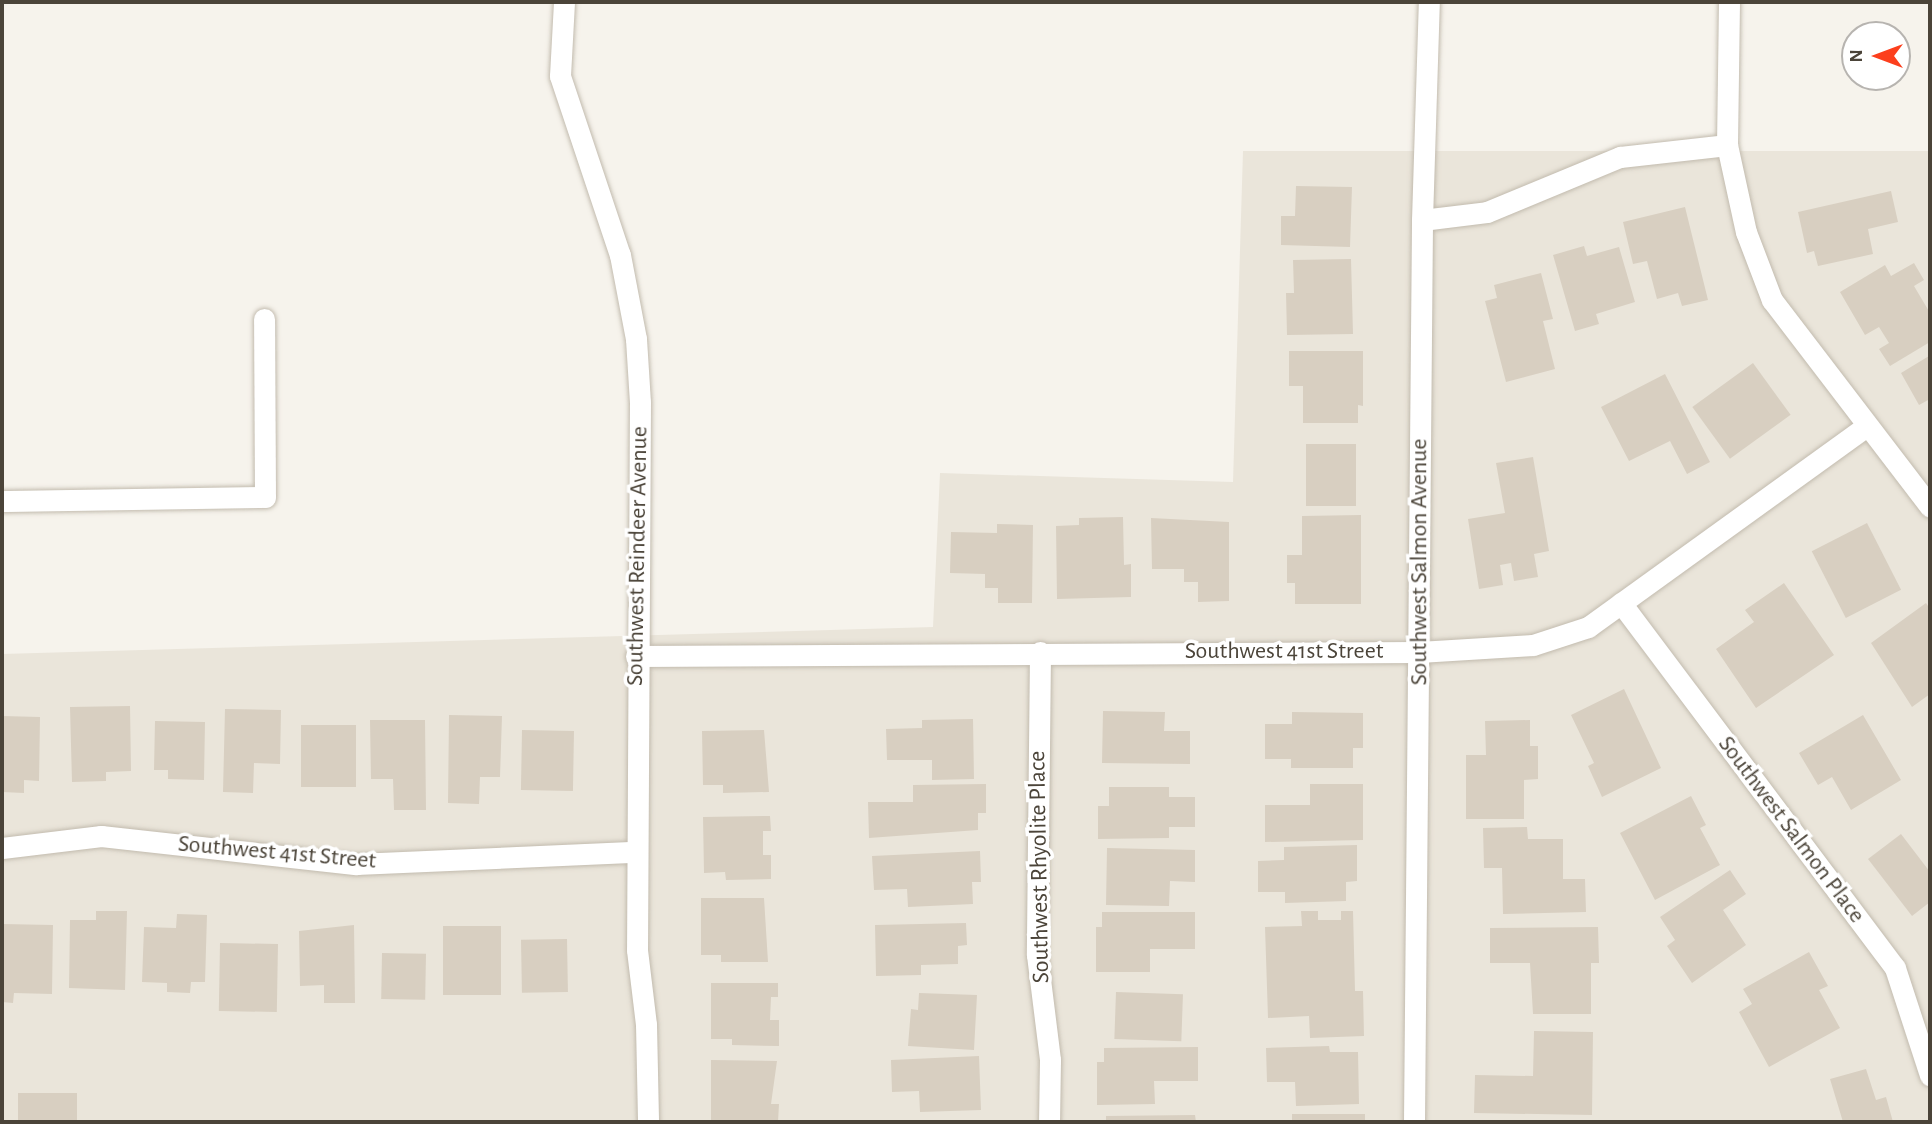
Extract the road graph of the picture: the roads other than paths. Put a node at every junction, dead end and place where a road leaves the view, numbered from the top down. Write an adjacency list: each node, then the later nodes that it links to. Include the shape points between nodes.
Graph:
1 (564, 2): 13 (street, Southwest Reindeer Avenue, via 560,76 620,255 636,340 640,402)
2 (1429, 2): 5 (street, Southwest Salmon Avenue)
3 (1729, 2): 4 (street)
4 (1727, 145): 5 (street, via 1620,157 1487,212); 7 (street, via 1746,232 1772,300)
5 (1422, 220): 12 (street, Southwest Salmon Avenue)
6 (264, 318): 8 (street, via 265,497)
7 (1865, 427): 9 (street); 10 (street, Southwest 41st Street)
8 (2, 501)
9 (1930, 507)
10 (1621, 603): 12 (street, Southwest 41st Street, via 1588,627 1533,645); 16 (street, Southwest Salmon Place, via 1895,968)
11 (1040, 652): 12 (street, Southwest 41st Street); 13 (street, Southwest 41st Street); 18 (street, Southwest Rhyolite Place, via 1037,956 1050,1060)
12 (1419, 652): 19 (street, Southwest Salmon Avenue)
13 (636, 656): 15 (street, Southwest Reindeer Avenue)
14 (2, 848): 15 (street, Southwest 41st Street, via 101,836 356,864)
15 (636, 852): 17 (street, Southwest Reindeer Avenue, via 636,950 646,1024)
16 (1930, 1075)
17 (648, 1122)
18 (1049, 1122)
19 (1414, 1122)

